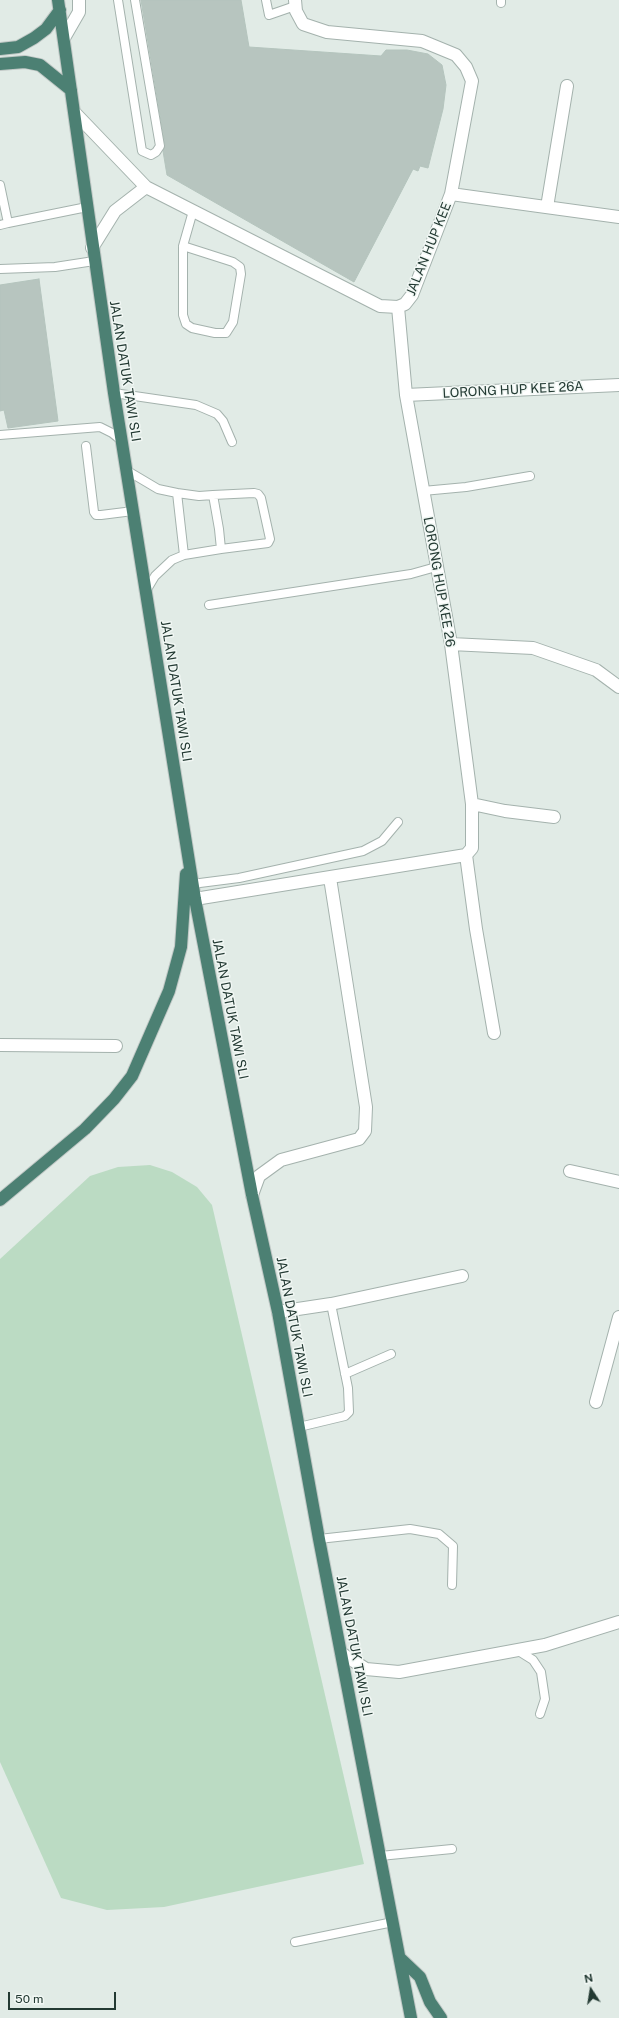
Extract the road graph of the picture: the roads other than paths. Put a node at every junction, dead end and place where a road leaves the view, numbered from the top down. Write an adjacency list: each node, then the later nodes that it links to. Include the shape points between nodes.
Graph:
1 (79, 0): 7 (street, via 78,12)
2 (118, 0): 3 (lane, via 142,152 151,155 160,146)
3 (136, 0)
4 (266, 0): 5 (lane, via 269,15)
5 (295, 3): 15 (street, via 303,24 327,32 422,41 456,55 466,66 472,81)
6 (59, 5): 7 (highway, JALAN DATUK TAWI SLI); 8 (highway, via 46,29 34,38 18,46)
7 (64, 38): 11 (highway, JALAN DATUK TAWI SLI)
8 (0, 49)
9 (0, 64): 11 (highway, via 25,62 40,65)
10 (566, 86): 17 (street)
11 (71, 90): 12 (highway, JALAN DATUK TAWI SLI)
12 (75, 113): 14 (street, JALAN HUP KEE); 16 (highway, JALAN DATUK TAWI SLI)
13 (0, 185): 20 (lane)
14 (146, 187): 18 (street, JALAN HUP KEE); 22 (street, via 115,211)
15 (451, 194): 17 (street, JALAN HUP KEE); 25 (street, JALAN HUP KEE, via 412,296)
16 (87, 207): 20 (lane); 22 (highway, JALAN DATUK TAWI SLI)
17 (547, 207): 19 (street, JALAN HUP KEE)
18 (193, 211): 21 (lane); 25 (street, JALAN HUP KEE, via 380,306)
19 (619, 217)
20 (4, 224)
21 (183, 246): 21 (lane, via 183,314 186,324 203,330 226,333 233,322 240,267 233,262)
22 (92, 248): 23 (highway, JALAN DATUK TAWI SLI)
23 (94, 261): 24 (lane, via 55,267); 27 (highway, JALAN DATUK TAWI SLI)
24 (0, 269)
25 (398, 307): 28 (street, LORONG HUP KEE 26)
26 (619, 385): 28 (street, LORONG HUP KEE 26A)
27 (114, 393): 30 (highway, JALAN DATUK TAWI SLI); 31 (lane, via 196,405 217,414)
28 (406, 395): 35 (street, LORONG HUP KEE 26)
29 (0, 435): 30 (lane, via 100,427)
30 (122, 440): 33 (highway, JALAN DATUK TAWI SLI)
31 (232, 442)
32 (86, 446): 38 (lane, via 96,515)
33 (126, 470): 36 (lane, via 158,489); 38 (highway, JALAN DATUK TAWI SLI)
34 (530, 476): 35 (lane, via 466,487)
35 (423, 491): 41 (street, LORONG HUP KEE 26)
36 (177, 493): 37 (lane); 40 (lane)
37 (213, 495): 39 (lane); 39 (lane, via 258,494 270,539 268,543)
38 (133, 511): 42 (highway, JALAN DATUK TAWI SLI)
39 (221, 549): 40 (lane)
40 (184, 555): 42 (lane, via 172,560 155,576)
41 (436, 567): 43 (lane, via 411,574); 44 (street, LORONG HUP KEE 26)
42 (146, 591): 49 (highway, JALAN DATUK TAWI SLI)
43 (209, 605)
44 (451, 644): 45 (street, via 533,648 596,670); 46 (street, LORONG HUP KEE 26)
45 (619, 687)
46 (472, 804): 47 (street); 50 (street, LORONG HUP KEE 26, via 472,848)
47 (554, 817)
48 (398, 822): 52 (lane, via 382,841 364,851 239,878)
49 (187, 850): 52 (highway, JALAN DATUK TAWI SLI); 60 (highway, via 181,946 169,991 132,1076 85,1129)
50 (466, 855): 51 (street); 54 (street)
51 (330, 878): 53 (street); 59 (street, via 366,1107 366,1131 359,1139 281,1160 259,1176)
52 (192, 884): 53 (highway, JALAN DATUK TAWI SLI)
53 (195, 900): 59 (highway, JALAN DATUK TAWI SLI)
54 (494, 1033)
55 (0, 1045): 56 (street)
56 (116, 1046)
57 (570, 1171): 58 (street)
58 (619, 1182)
59 (252, 1195): 63 (highway, JALAN DATUK TAWI SLI)
60 (0, 1200)
61 (462, 1276): 62 (street)
62 (331, 1304): 63 (street); 66 (lane)
63 (278, 1312): 68 (highway, JALAN DATUK TAWI SLI)
64 (619, 1317): 67 (street)
65 (391, 1354): 66 (lane)
66 (344, 1374): 68 (lane, via 349,1412 345,1416)
67 (596, 1402)
68 (298, 1427): 69 (highway, JALAN DATUK TAWI SLI)
69 (319, 1539): 70 (lane, via 410,1529 439,1534 453,1546); 73 (highway, JALAN DATUK TAWI SLI)
70 (452, 1585)
71 (619, 1622): 72 (street, via 546,1645)
72 (517, 1650): 73 (street, via 399,1672 366,1669); 74 (lane, via 533,1660 541,1672 545,1699)
73 (341, 1653): 76 (highway, JALAN DATUK TAWI SLI)
74 (540, 1714)
75 (452, 1849): 76 (lane)
76 (380, 1856): 77 (highway, JALAN DATUK TAWI SLI)
77 (393, 1922): 78 (lane); 79 (highway, JALAN DATUK TAWI SLI)
78 (295, 1942)
79 (400, 1958): 80 (highway, JALAN DATUK TAWI SLI); 81 (highway, via 420,1977 430,2002)
80 (411, 2018)
81 (441, 2018)

